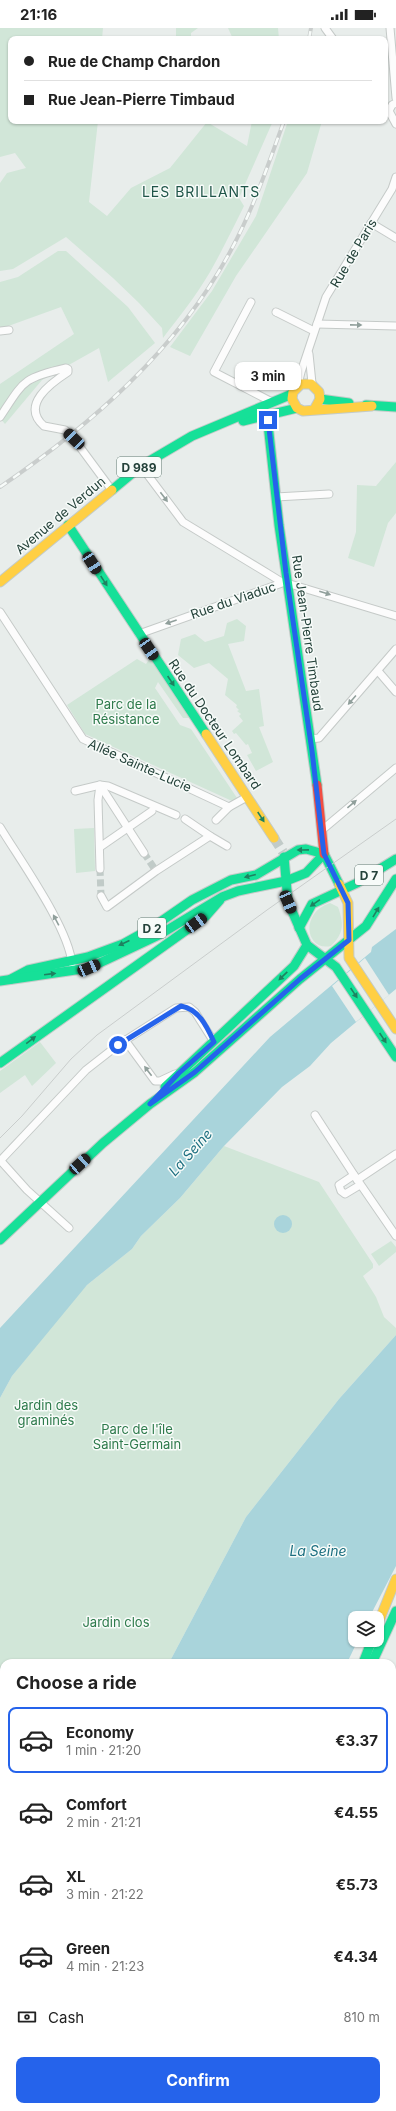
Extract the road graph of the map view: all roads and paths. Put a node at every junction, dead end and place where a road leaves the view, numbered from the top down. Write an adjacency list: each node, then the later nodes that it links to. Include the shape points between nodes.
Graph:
1 (390, 28): 2 (street)
2 (396, 98)
3 (388, 111): 4 (street)
4 (395, 121)
5 (396, 177): 6 (street, Rue de Paris, via 392,189)
6 (371, 222): 7 (street); 10 (street, Rue de Paris, via 326,297)
7 (396, 238)
8 (250, 302): 20 (street, via 214,372)
9 (276, 312): 13 (street)
10 (317, 324): 11 (street, one-way to 11); 13 (street, Rue de Paris)
11 (396, 326)
12 (9, 330): 14 (street)
13 (314, 331): 15 (street, Rue de Paris)
14 (0, 332)
15 (309, 351): 16 (street, Rue de Paris); 17 (street, Rue de Paris)
16 (312, 384): 17 (main road); 19 (main road, via 317,389)
17 (298, 385): 18 (main road)
18 (292, 394): 20 (main road, Avenue de Verdun / D 989); 23 (main road)
19 (320, 399): 21 (main road); 24 (main road)
20 (272, 402): 27 (main road, Avenue de Verdun / D 989)
21 (372, 406): 22 (main road); 24 (main road)
22 (396, 407)
23 (297, 408): 24 (main road, via 303,411); 25 (main road, Avenue de Verdun / D 989)
24 (314, 410)
25 (267, 415): 27 (main road, Avenue de Verdun / D 989); 31 (main road, Rue Jean-Pierre Timbaud)
26 (0, 417): 29 (street, via 24,382 40,374 68,369 68,372 45,388 36,406 37,418 44,426 65,430)
27 (221, 425): 28 (main road, Avenue de Verdun / D 989, via 192,436)
28 (141, 466): 29 (main road, Avenue de Verdun / D 989); 34 (street, one-way to 34, via 183,522 280,581)
29 (111, 489): 32 (main road, Avenue de Verdun / D 989)
30 (329, 494): 31 (street)
31 (276, 497): 34 (main road, Rue Jean-Pierre Timbaud)
32 (68, 525): 33 (main road, Avenue de Verdun / D 989); 37 (main road, Rue du Docteur Lombard, one-way to 37)
33 (0, 582)
34 (288, 582): 36 (street, Rue du Viaduc, one-way to 36); 37 (street, Rue du Viaduc, one-way to 37); 41 (main road, Rue Jean-Pierre Timbaud)
35 (0, 612): 47 (street, Allée Sainte-Lucie, via 83,739)
36 (396, 616)
37 (139, 634): 45 (main road, Rue du Docteur Lombard, one-way to 45)
38 (396, 649): 39 (street)
39 (378, 671): 40 (street); 41 (street, one-way to 41, via 319,738)
40 (396, 692)
41 (311, 739): 55 (main road, Rue Jean-Pierre Timbaud)
42 (396, 768): 55 (street, one-way to 42)
43 (100, 785): 44 (street); 46 (street); 54 (street); 59 (street)
44 (75, 791)
45 (247, 797): 47 (street); 57 (main road, Rue du Docteur Lombard, one-way to 57)
46 (147, 803): 48 (street); 49 (street)
47 (229, 807): 52 (street)
48 (163, 809): 49 (street); 50 (street)
49 (152, 811): 54 (street)
50 (176, 815)
51 (185, 820): 56 (street)
52 (216, 820)
53 (0, 827): 74 (street, one-way to 53, via 58,922)
54 (128, 829): 59 (street); 60 (street)
55 (322, 830): 61 (main road, Rue Jean-Pierre Timbaud)
56 (210, 836): 58 (street); 68 (street, via 107,907)
57 (274, 838)
58 (227, 846)
59 (100, 847): 64 (street)
60 (144, 854)
61 (324, 854): 62 (main road, one-way to 62, via 306,849); 66 (main road, via 306,873); 67 (main road)
62 (284, 855): 66 (main road); 74 (main road, D 2, one-way to 74, via 256,875 231,880 192,900 123,944)
63 (396, 859): 67 (main road, D 7)
64 (100, 869)
65 (396, 879): 71 (main road, one-way to 65, via 370,922)
66 (286, 881): 69 (main road, D 2); 70 (main road, via 288,902)
67 (342, 890): 70 (main road, one-way to 70, via 312,904); 71 (main road, via 349,908)
68 (101, 896)
69 (222, 897): 75 (main road, D 2, via 136,947 89,968); 82 (main road, one-way to 69, via 206,916)
70 (299, 928): 72 (main road)
71 (349, 940): 73 (main road); 78 (main road, via 349,958)
72 (307, 945): 73 (main road); 80 (main road, one-way to 80, via 294,966)
73 (325, 959): 81 (main road, one-way to 81, via 336,967); 84 (main road, via 195,1072)
74 (72, 961): 75 (street); 76 (main road, D 2, via 28,970)
75 (72, 970): 76 (main road, D 2, one-way to 75)
76 (12, 979): 77 (main road, D 2)
77 (0, 981)
78 (396, 1029)
79 (125, 1040): 80 (street, via 181,1006 189,1007 196,1012); 83 (street, one-way to 79, via 155,1081); 87 (street, via 72,1082)
80 (214, 1042): 83 (main road)
81 (396, 1057)
82 (0, 1064)
83 (179, 1073): 84 (main road)
84 (150, 1104): 89 (main road)
85 (315, 1116): 88 (street)
86 (396, 1154): 88 (street)
87 (1, 1161): 89 (street)
88 (357, 1180): 91 (street)
89 (40, 1201): 90 (street); 92 (main road)
90 (69, 1228)
91 (396, 1236)
92 (0, 1240)
93 (396, 1579): 95 (main road)
94 (396, 1592): 95 (main road)
95 (386, 1601): 96 (main road)
96 (382, 1611)
97 (396, 1611): 99 (main road)
98 (396, 1621): 99 (main road)
99 (387, 1629): 102 (main road)
100 (371, 1647): 101 (main road)
101 (370, 1659)
102 (372, 1659)

